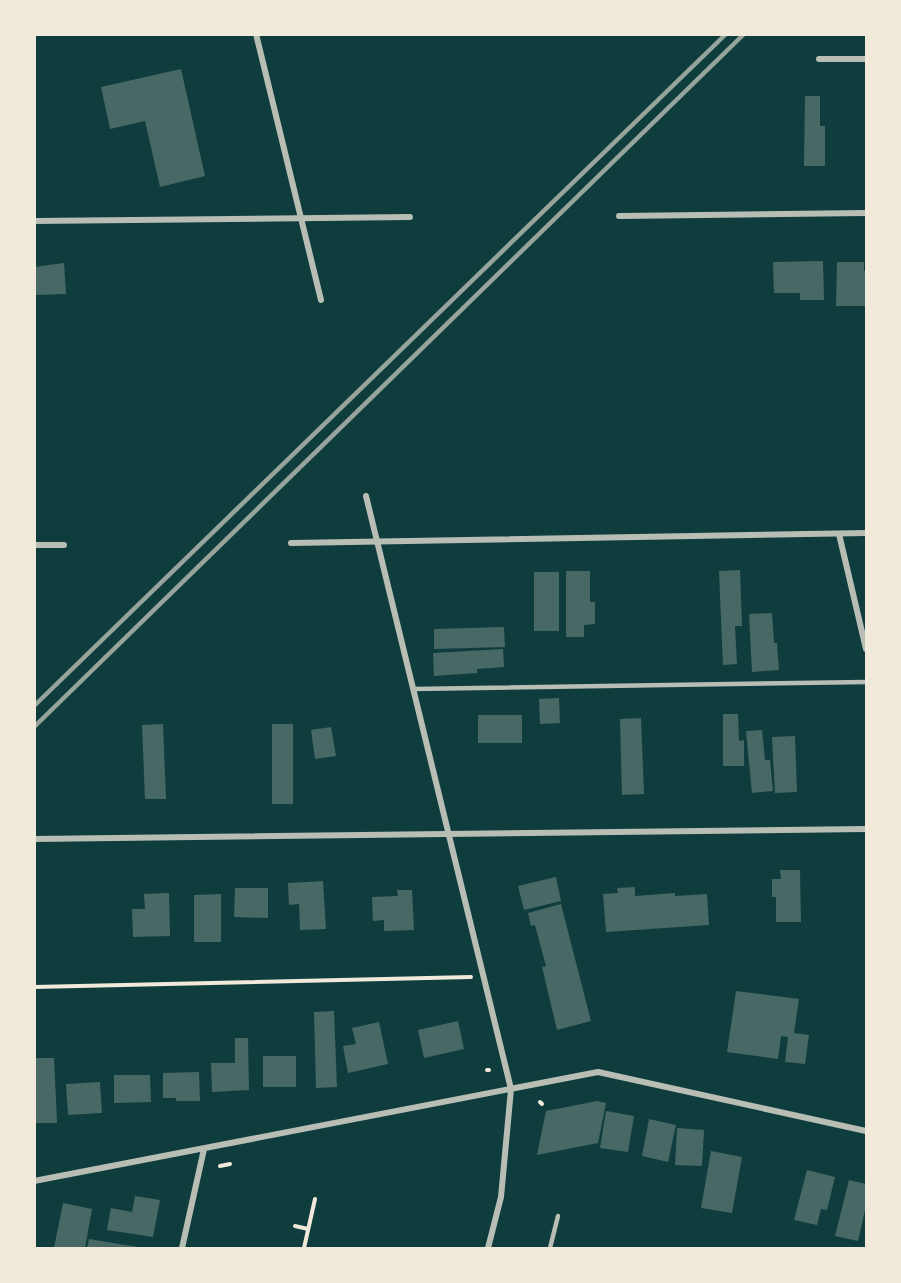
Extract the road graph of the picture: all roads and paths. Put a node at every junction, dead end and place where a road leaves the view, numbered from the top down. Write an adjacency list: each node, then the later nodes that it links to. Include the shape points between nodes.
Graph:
1 (256, 34): 8 (street)
2 (819, 59): 3 (street)
3 (867, 59)
4 (34, 213): 9 (street)
5 (867, 213): 6 (street)
6 (620, 216)
7 (410, 217): 8 (street)
8 (301, 218): 9 (street); 10 (street)
9 (36, 221)
10 (321, 300)
11 (366, 496): 15 (street)
12 (867, 533): 13 (street)
13 (839, 534): 15 (street); 18 (street)
14 (291, 543): 15 (street)
15 (377, 543): 20 (street)
16 (34, 545): 17 (street)
17 (64, 545)
18 (867, 649)
19 (867, 682): 20 (lane)
20 (413, 689): 22 (street)
21 (867, 830): 22 (street)
22 (449, 834): 23 (street); 24 (street)
23 (34, 838)
24 (483, 977): 25 (path); 26 (street)
25 (34, 987)
26 (511, 1089): 27 (street, via 598,1072); 28 (street); 38 (street, via 501,1197)
27 (867, 1131)
28 (204, 1149): 31 (street); 36 (street)
29 (230, 1164): 30 (path)
30 (220, 1166)
31 (34, 1181)
32 (315, 1199): 35 (path)
33 (558, 1216): 39 (lane)
34 (295, 1226): 35 (path)
35 (308, 1229): 37 (path)
36 (182, 1248)
37 (304, 1248)
38 (488, 1248)
39 (550, 1248)

